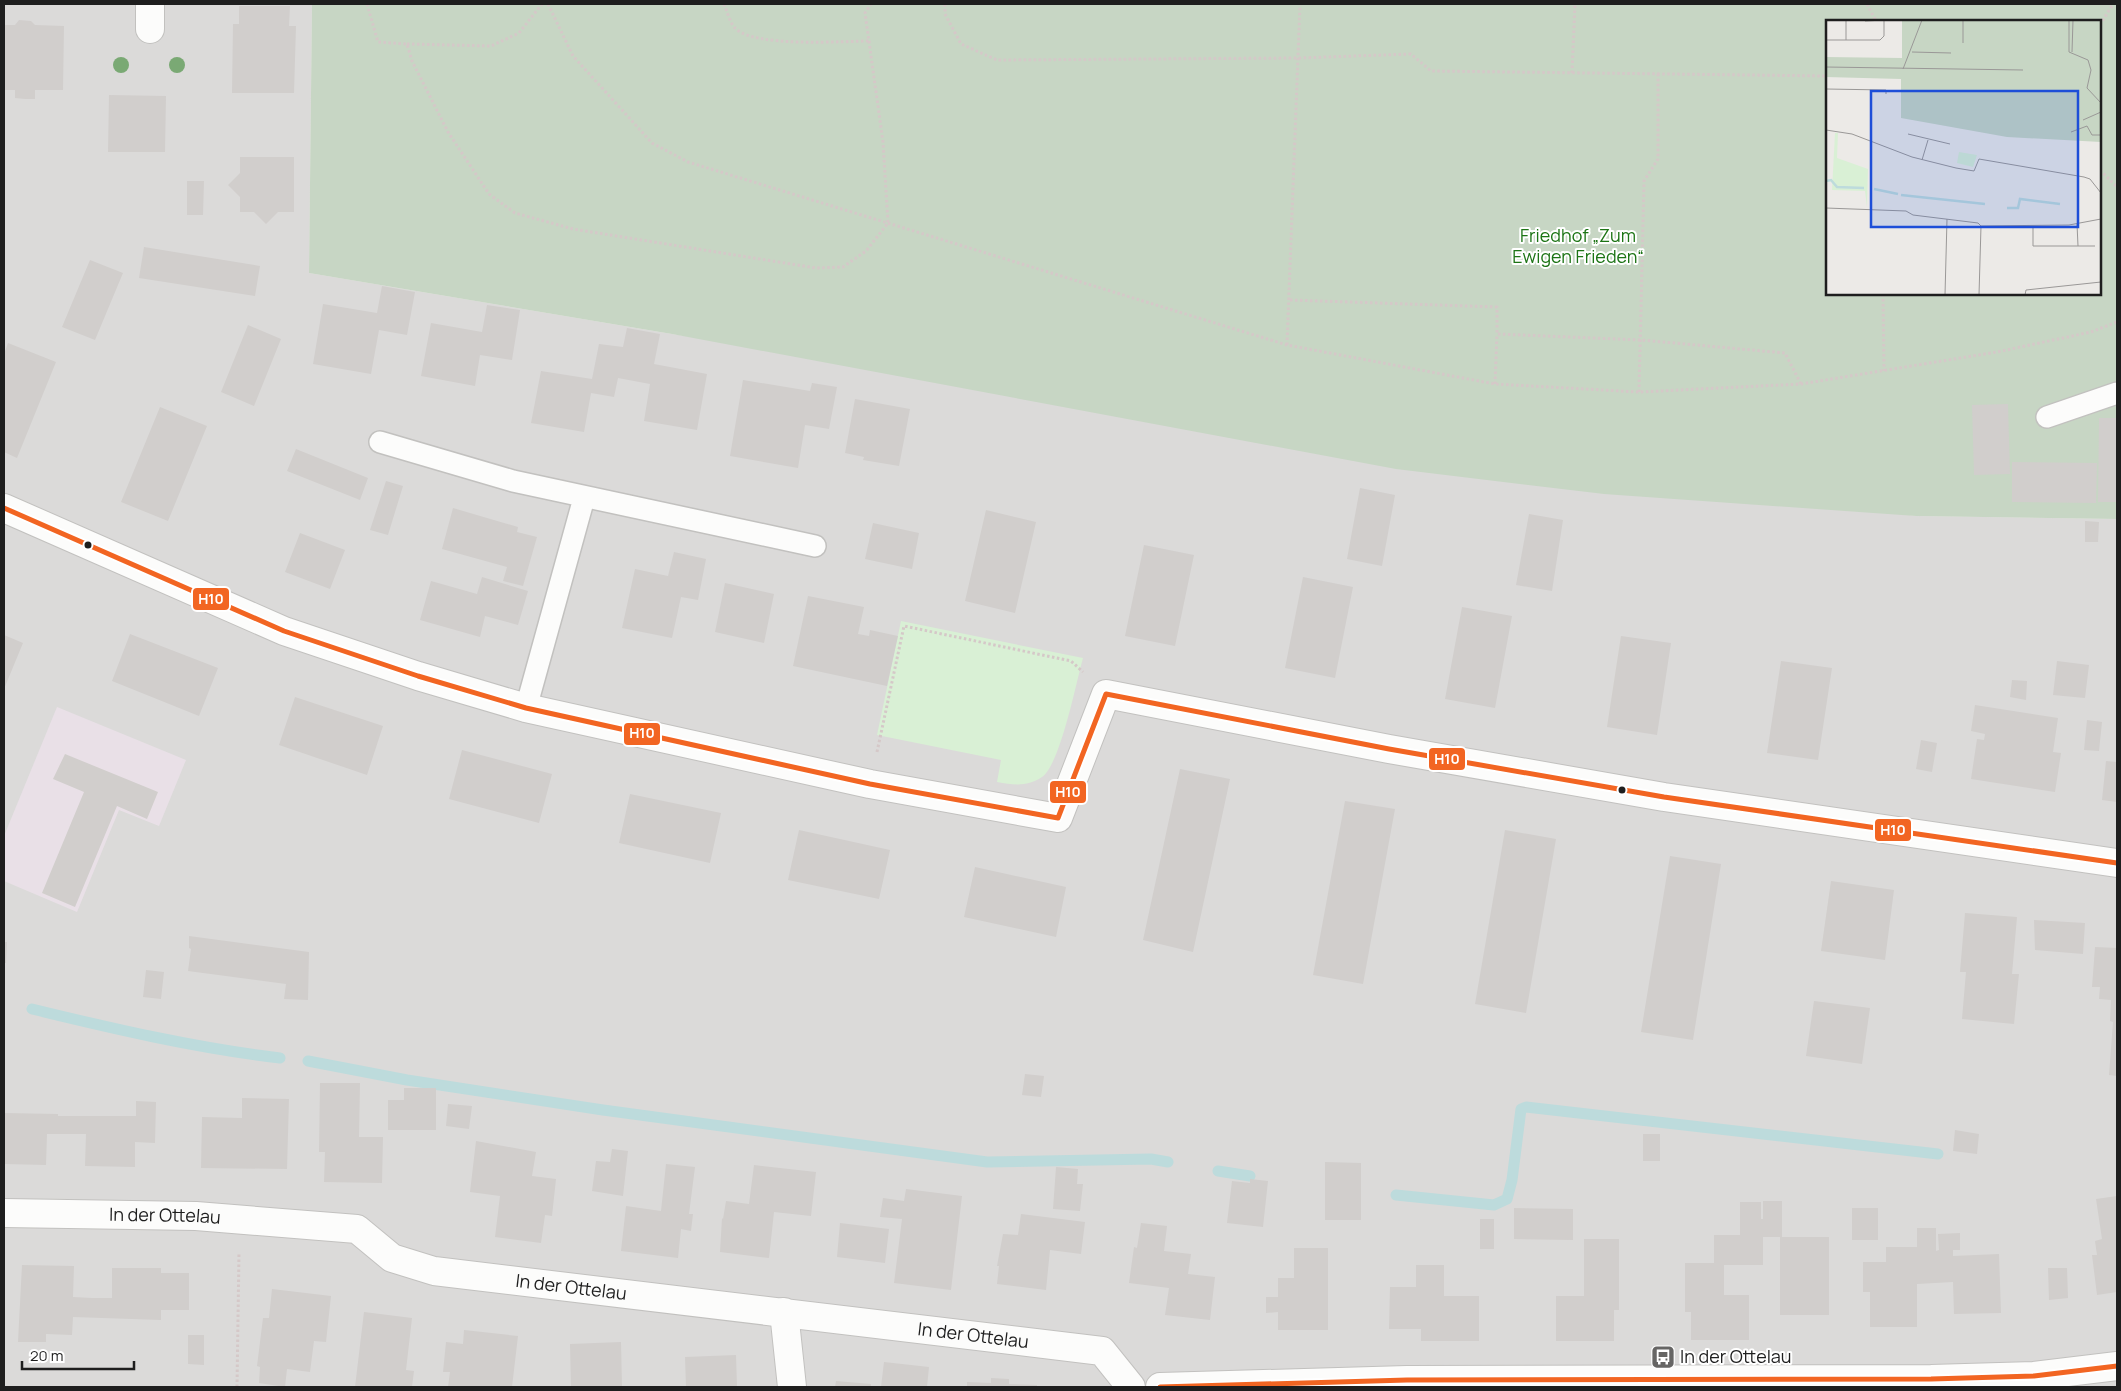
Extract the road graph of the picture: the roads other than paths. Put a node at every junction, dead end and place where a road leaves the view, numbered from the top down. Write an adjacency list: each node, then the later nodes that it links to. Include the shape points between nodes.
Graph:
1 (2117, 393): 2 (lane)
2 (2047, 417)
3 (380, 442): 4 (lane, via 513,482)
4 (584, 498): 6 (lane); 7 (lane)
5 (4, 508): 7 (street, via 284,631)
6 (814, 546)
7 (526, 708): 8 (street, via 870,784 1058,818 1106,694 1389,749 1664,797)
8 (2117, 863)
9 (4, 1213): 10 (street, In der Ottelau, via 196,1216 356,1229 392,1258 434,1272)
10 (784, 1312): 13 (street); 14 (street, In der Ottelau, via 1102,1351)
11 (2114, 1374): 12 (street)
12 (1659, 1384): 15 (street, via 1407,1380)
13 (792, 1387)
14 (1131, 1387)
15 (1160, 1387)

